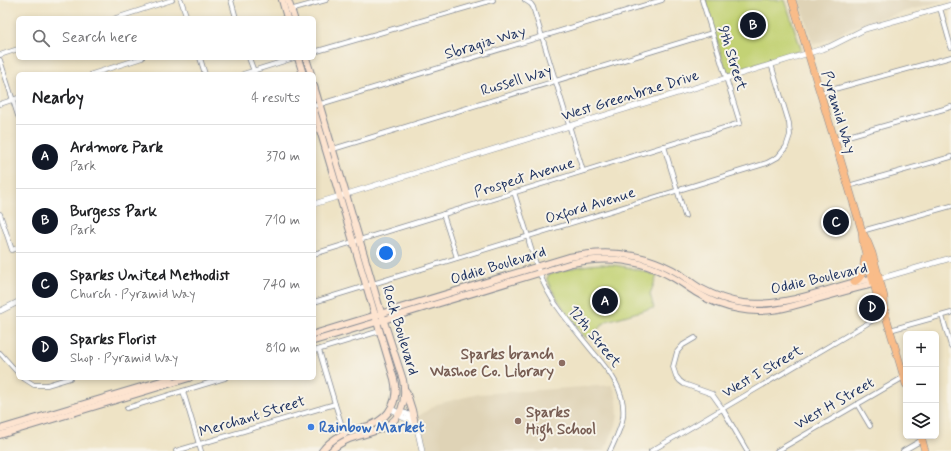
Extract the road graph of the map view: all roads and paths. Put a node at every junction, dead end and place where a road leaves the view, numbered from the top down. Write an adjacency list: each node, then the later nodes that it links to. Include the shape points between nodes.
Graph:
1 (172, 0): 15 (street)
2 (181, 0): 16 (street)
3 (231, 0): 17 (street)
4 (282, 0): 14 (main road)
5 (288, 0): 14 (main road)
6 (326, 0): 14 (street)
7 (493, 0): 22 (street)
8 (525, 0): 19 (street, via 533,7)
9 (662, 0): 19 (street, Sbragia Way)
10 (702, 0): 18 (street, 9th Street)
11 (792, 0): 23 (main road, Pyramid Way)
12 (951, 5): 13 (street, West Greenbrae Drive)
13 (940, 8): 20 (street); 23 (street, West Greenbrae Drive, via 865,29 831,46)
14 (288, 13)
15 (122, 16)
16 (186, 16)
17 (235, 16)
18 (712, 33): 39 (street, 9th Street); 40 (street, Russell Way)
19 (542, 37): 40 (street); 45 (street, Sbragia Way)
20 (951, 46)
21 (16, 50): 24 (street)
22 (316, 51)
23 (808, 53): 33 (street, West Greenbrae Drive); 41 (main road, Pyramid Way)
24 (0, 55)
25 (951, 57): 41 (street)
26 (0, 60): 43 (street)
27 (136, 60): 34 (street)
28 (201, 60): 35 (street)
29 (250, 60): 36 (street)
30 (288, 60): 36 (street)
31 (299, 60): 37 (main road)
32 (307, 60): 38 (main road)
33 (771, 64): 39 (street, West Greenbrae Drive); 57 (street, Oxford Avenue, via 788,123 790,135 786,147 778,157 767,163)
34 (98, 72)
35 (204, 72)
36 (254, 72)
37 (302, 72)
38 (310, 72)
39 (726, 78): 49 (street, 9th Street); 50 (street, West Greenbrae Drive)
40 (556, 81): 50 (street); 53 (street, Russell Way)
41 (820, 93): 51 (main road, Pyramid Way)
42 (16, 99): 43 (street)
43 (13, 100): 44 (street); 47 (street)
44 (0, 104)
45 (317, 105): 53 (main road, Rock Boulevard)
46 (951, 107): 51 (street)
47 (16, 110)
48 (316, 115): 53 (main road, Rock Boulevard)
49 (740, 123): 52 (street, Prospect Avenue)
50 (569, 126): 55 (street); 59 (street, West Greenbrae Drive)
51 (834, 140): 56 (main road, Pyramid Way)
52 (664, 146): 55 (street, Prospect Avenue); 57 (street)
53 (329, 150): 59 (main road, Rock Boulevard)
54 (951, 157): 56 (street)
55 (583, 171): 58 (street, Prospect Avenue)
56 (848, 186): 65 (main road, Pyramid Way)
57 (677, 191): 64 (street); 66 (street, Oxford Avenue)
58 (514, 192): 63 (street, Prospect Avenue); 66 (street, 12th Street)
59 (343, 195): 60 (street, West Greenbrae Drive); 67 (main road, Rock Boulevard)
60 (316, 203)
61 (951, 206): 65 (street)
62 (0, 214): 68 (street, via 12,250)
63 (443, 214): 67 (street, Prospect Avenue); 71 (street)
64 (685, 216)
65 (862, 232): 70 (main road, Pyramid Way); 75 (main road, Pyramid Way, via 872,253)
66 (528, 236): 71 (street, Oxford Avenue); 73 (street, 12th Street)
67 (356, 240): 69 (street, Prospect Avenue); 77 (main road, Rock Boulevard); 78 (main road, Rock Boulevard)
68 (16, 249)
69 (316, 253)
70 (865, 253): 75 (main road, Pyramid Way); 76 (main road, via 862,274)
71 (457, 258): 77 (street, Oxford Avenue)
72 (951, 258): 75 (street)
73 (536, 267): 74 (street, 12th Street); 76 (main road, Oddie Boulevard, via 591,253 634,256 666,267 712,294 753,304 786,301); 82 (main road, Oddie Boulevard)
74 (539, 273): 75 (main road, Oddie Boulevard, via 592,260 632,262 652,267 671,276 719,304 754,311 786,308); 87 (main road, Oddie Boulevard); 126 (street, 12th Street, via 557,307 609,371 619,388 623,418)
75 (875, 280): 76 (main road, Oddie Boulevard); 83 (main road, Pyramid Way, via 881,308)
76 (854, 282)
77 (373, 283): 78 (street, Oxford Avenue); 82 (main road, Rock Boulevard)
78 (366, 286): 79 (street, Oxford Avenue); 86 (main road, Rock Boulevard)
79 (316, 301)
80 (16, 303): 81 (street)
81 (0, 311)
82 (382, 313): 86 (main road, Oddie Boulevard); 87 (main road, Rock Boulevard)
83 (886, 313): 88 (main road, Pyramid Way); 110 (street, West I Street)
84 (951, 313): 85 (street)
85 (942, 316): 88 (street); 93 (street)
86 (376, 318): 87 (main road, Oddie Boulevard); 89 (main road, Rock Boulevard); 90 (main road, Oddie Boulevard); 92 (main road, Oddie Boulevard)
87 (384, 320): 105 (main road, Rock Boulevard)
88 (890, 330): 98 (main road, Pyramid Way)
89 (380, 331): 94 (street); 111 (main road, Rock Boulevard, via 396,385 396,396)
90 (316, 333)
91 (695, 338): 110 (street, via 683,345 678,352 674,361 674,372 684,384 712,394)
92 (316, 340)
93 (951, 346)
94 (319, 350): 95 (street); 107 (street)
95 (316, 351)
96 (0, 352): 97 (street)
97 (16, 370)
98 (903, 374)
99 (903, 378): 108 (street, West H Street)
100 (26, 380): 101 (street, via 34,385 47,385)
101 (63, 380)
102 (164, 380): 115 (main road)
103 (182, 380): 116 (main road)
104 (219, 380): 106 (street)
105 (404, 386): 112 (main road, Rock Boulevard, via 404,402); 113 (main road)
106 (183, 391): 109 (street); 120 (street)
107 (335, 404): 117 (street); 120 (street, Merchant Street)
108 (857, 404): 114 (street); 129 (street, West H Street)
109 (127, 408)
110 (722, 408): 127 (street, West I Street); 128 (street)
111 (391, 409): 112 (street); 117 (main road, via 375,423)
112 (399, 414): 113 (street); 117 (main road, via 382,428)
113 (415, 424): 125 (street)
114 (870, 426)
115 (0, 429)
116 (0, 435)
117 (346, 436): 123 (main road, via 336,438); 124 (main road)
118 (920, 439): 130 (street)
119 (921, 439): 131 (main road)
120 (199, 444): 121 (street, Merchant Street); 122 (street)
121 (176, 451)
122 (201, 451)
123 (322, 451)
124 (331, 451)
125 (422, 451)
126 (610, 451)
127 (651, 451)
128 (747, 451)
129 (777, 451)
130 (903, 451)
131 (925, 451)

